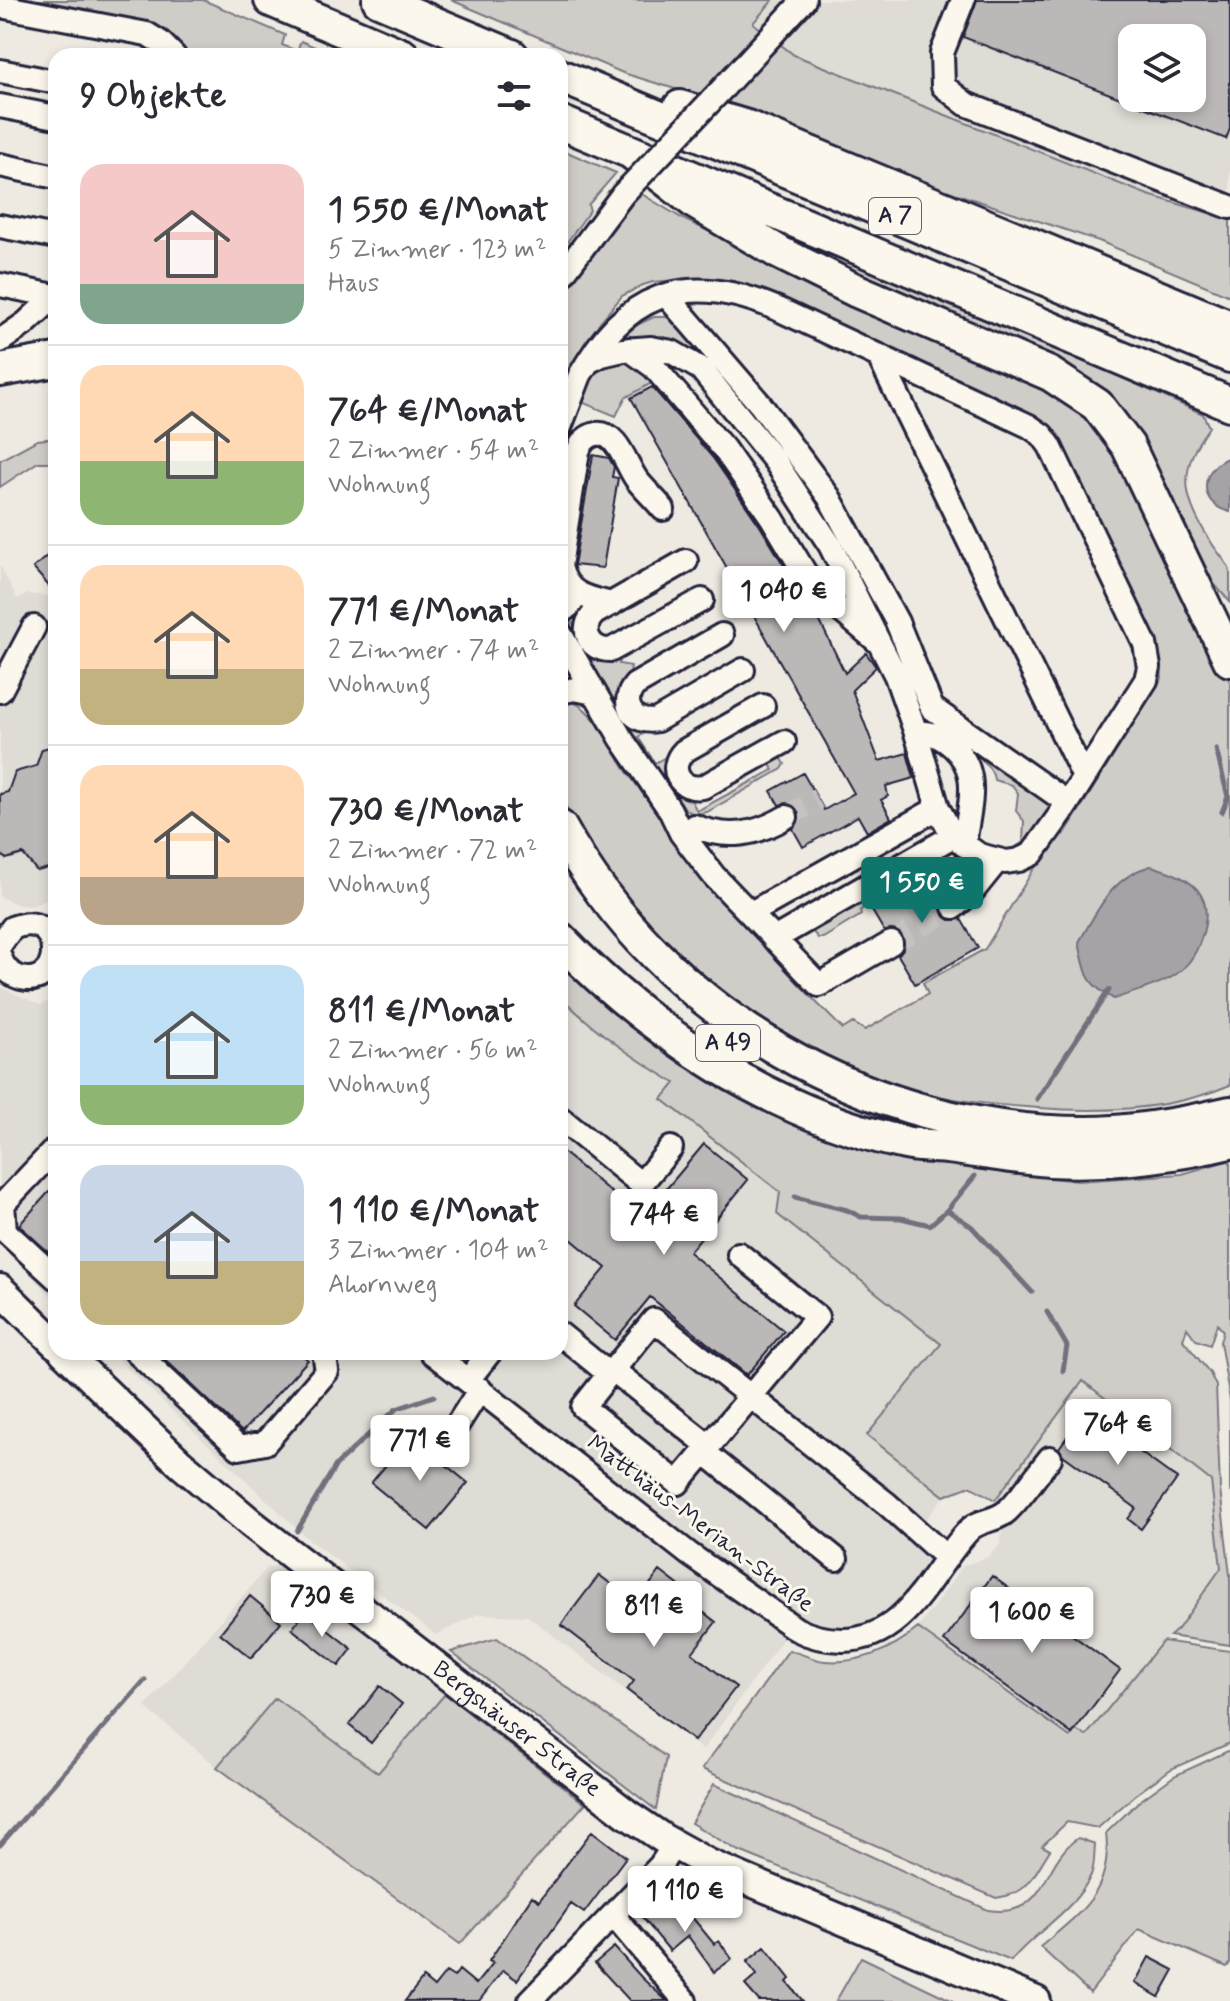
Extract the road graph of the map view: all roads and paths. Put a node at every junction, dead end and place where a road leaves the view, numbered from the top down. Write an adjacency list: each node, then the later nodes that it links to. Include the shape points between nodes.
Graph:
1 (271, 0): 7 (highway)
2 (379, 0): 8 (highway)
3 (804, 0): 22 (street, bridge, via 623,194)
4 (963, 0): 19 (street, via 942,53 943,86 966,104)
5 (0, 6): 6 (street, via 147,34)
6 (166, 48)
7 (384, 48)
8 (493, 48)
9 (0, 71): 12 (street)
10 (568, 75): 27 (highway, via 747,127)
11 (568, 76): 31 (highway, A 7)
12 (48, 80)
13 (0, 106): 14 (street)
14 (48, 115)
15 (568, 125): 16 (highway, A 7)
16 (631, 152): 36 (highway, A 7); 46 (highway, via 696,203 780,253 1050,374 1084,395 1111,420 1128,446)
17 (0, 165): 18 (street)
18 (48, 175)
19 (1230, 207)
20 (0, 226): 21 (street)
21 (48, 235)
22 (568, 267)
23 (0, 285): 24 (street)
24 (48, 294)
25 (667, 296): 30 (street, via 709,289 748,296); 33 (street, via 619,322); 71 (street, via 760,404 829,497 881,587 932,708)
26 (48, 303): 28 (street)
27 (1230, 327)
28 (0, 341)
29 (629, 349): 33 (street); 35 (street); 38 (street, via 651,348 684,357 701,369)
30 (878, 355): 70 (street); 70 (street, via 1029,426 1050,446 1149,659 1146,680)
31 (1230, 356)
32 (48, 361): 34 (highway)
33 (588, 362): 37 (street)
34 (0, 370)
35 (664, 378): 38 (street); 39 (street)
36 (1230, 404)
37 (568, 406)
38 (740, 417): 42 (street)
39 (724, 449): 41 (street); 42 (street)
40 (568, 464): 43 (street, via 586,438 610,438)
41 (749, 485): 44 (street); 45 (street)
42 (796, 490): 45 (street)
43 (663, 509)
44 (772, 518): 47 (street); 49 (street)
45 (817, 523): 49 (street)
46 (1178, 553): 56 (highway); 62 (highway)
47 (795, 555): 54 (street); 59 (street, via 814,588)
48 (686, 561): 53 (street)
49 (839, 561): 54 (street)
50 (568, 586): 51 (street)
51 (576, 595): 53 (street); 55 (street)
52 (702, 600): 53 (street, via 604,650 588,638 587,625 595,613)
53 (612, 604)
54 (862, 604): 59 (street)
55 (568, 607)
56 (1230, 616)
57 (34, 627): 60 (street)
58 (722, 635): 63 (street, via 635,685 628,696 632,714 644,721 657,720)
59 (883, 646): 68 (street)
60 (8, 655): 65 (street)
61 (568, 657): 66 (street)
62 (1230, 660)
63 (743, 670)
64 (568, 690): 66 (street)
65 (0, 691)
66 (594, 693): 80 (street, via 681,833)
67 (763, 706): 69 (street, via 684,751 676,761 679,780 703,787)
68 (916, 733): 72 (street); 76 (street, via 937,735 955,748 970,770)
69 (784, 742)
70 (1083, 775): 71 (street)
71 (1068, 803): 77 (street, via 1032,854 1013,862)
72 (938, 808): 76 (street); 80 (street)
73 (786, 817): 74 (street, via 747,835 723,835)
74 (694, 826)
75 (568, 839): 90 (highway, A 49, via 615,910 667,967 735,1023 797,1061 878,1097 954,1119 1043,1132)
76 (958, 840): 77 (street); 82 (street)
77 (997, 861): 79 (street)
78 (568, 880): 92 (highway, A 49, via 630,960 706,1028 817,1095)
79 (954, 907)
80 (751, 913): 82 (street)
81 (48, 931): 85 (street, via 28,924 12,928)
82 (774, 939): 83 (street, via 819,985)
83 (891, 943)
84 (568, 947): 92 (highway, via 654,1021 769,1093 863,1131 905,1143)
85 (1, 948): 86 (street, via 6,969 19,978)
86 (48, 980)
87 (1230, 1093): 90 (highway)
88 (1230, 1113): 90 (highway, A 49)
89 (568, 1125): 93 (street, via 641,1184)
90 (1132, 1131)
91 (1230, 1142): 92 (highway, A 49, via 1085,1161)
92 (948, 1147)
93 (671, 1148)
94 (48, 1156): 96 (street, via 3,1204 5,1231)
95 (739, 1254): 107 (street, via 817,1317)
96 (48, 1271)
97 (0, 1289): 98 (main road)
98 (48, 1336)
99 (568, 1340): 105 (street)
100 (72, 1360): 113 (main road, Bergshäuser Straße, via 252,1524 563,1766)
101 (145, 1360): 102 (street, via 239,1448 265,1443 327,1371)
102 (325, 1360)
103 (442, 1360): 106 (street, Matthäus-Merian-Straße)
104 (486, 1360): 106 (street)
105 (611, 1372): 107 (street, via 654,1320); 109 (street); 109 (street, via 583,1407 678,1483)
106 (474, 1384): 108 (street); 111 (street, Matthäus-Merian-Straße, via 689,1554 809,1636 850,1640 886,1629)
107 (751, 1396): 109 (street); 111 (street)
108 (447, 1441)
109 (707, 1449): 112 (street)
110 (1050, 1458): 111 (street, Matthäus-Merian-Straße, via 1005,1514 971,1527)
111 (947, 1558)
112 (836, 1559)
113 (674, 1845): 114 (street); 117 (main road, Bergshäuser Straße)
114 (613, 1915): 115 (street); 116 (street)
115 (530, 2001)
116 (685, 2001)
117 (1036, 2001)

